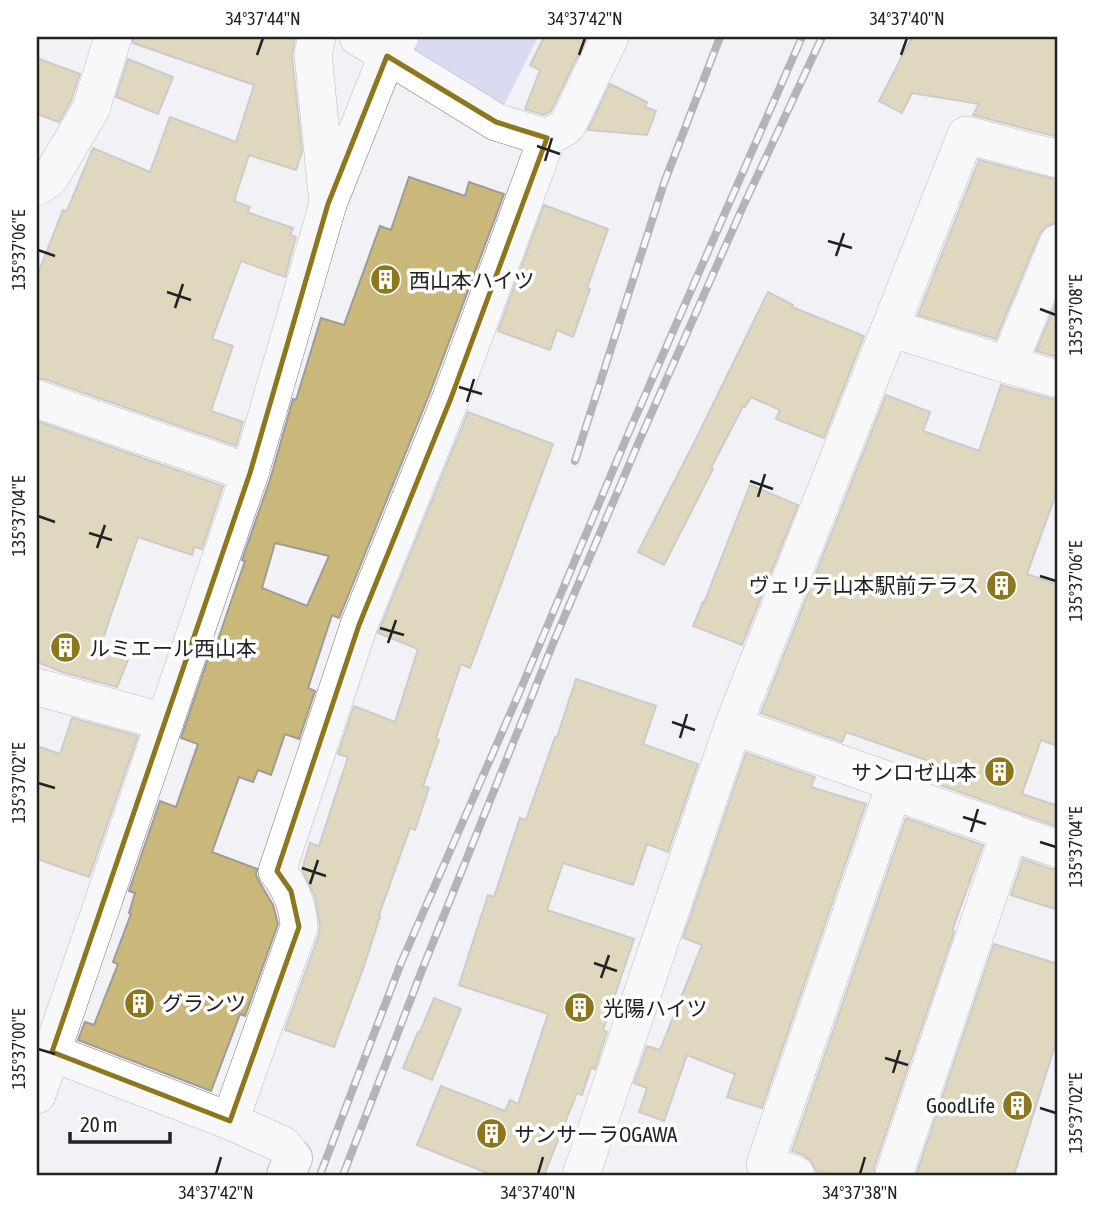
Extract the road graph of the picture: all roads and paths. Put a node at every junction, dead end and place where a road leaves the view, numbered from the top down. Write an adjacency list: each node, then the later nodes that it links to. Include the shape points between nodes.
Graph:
1 (113, 37): 7 (street, via 91,109 50,178)
2 (317, 37): 8 (street, via 313,54)
3 (610, 37): 5 (street, via 567,126)
4 (382, 43): 5 (street, via 496,122); 8 (street)
5 (547, 138): 23 (street, via 451,398 359,625 277,871 291,891 299,927)
6 (1058, 159): 10 (street, via 966,135)
7 (37, 187)
8 (328, 204): 14 (street)
9 (1058, 243): 11 (street)
10 (890, 328): 11 (street); 17 (street)
11 (1008, 365): 12 (street)
12 (1058, 379)
13 (37, 399): 14 (street)
14 (250, 473): 16 (street)
15 (37, 687): 16 (street)
16 (165, 722): 21 (street)
17 (733, 726): 18 (street, via 890,781); 25 (street)
18 (893, 791): 19 (street); 26 (street, via 765,1164)
19 (1010, 831): 20 (street); 27 (street)
20 (1058, 849)
21 (45, 1049): 22 (street); 23 (street)
22 (37, 1095)
23 (230, 1121): 24 (street, via 283,1145)
24 (290, 1167)
25 (580, 1175)
26 (796, 1175)
27 (894, 1175)

